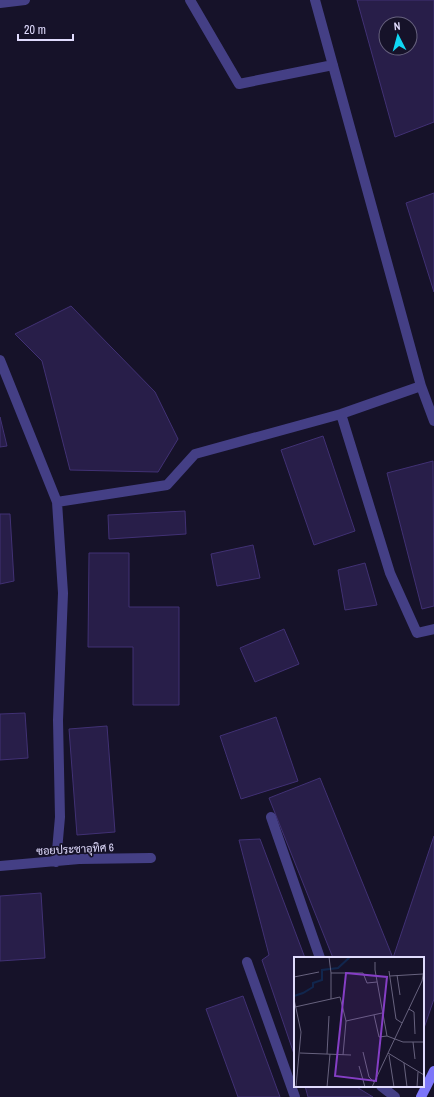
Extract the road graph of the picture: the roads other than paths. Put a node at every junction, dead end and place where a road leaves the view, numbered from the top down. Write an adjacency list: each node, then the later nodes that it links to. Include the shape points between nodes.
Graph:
1 (25, 0): 4 (street)
2 (190, 0): 5 (street, via 239,84)
3 (316, 0): 5 (street)
4 (0, 3)
5 (333, 65): 7 (street)
6 (0, 360): 10 (street)
7 (422, 386): 8 (street); 9 (street)
8 (341, 414): 10 (street, via 195,454 167,484); 11 (street, via 390,572 417,633)
9 (434, 421)
10 (56, 502): 14 (street, via 63,593 58,720 60,817)
11 (434, 629)
12 (271, 817): 16 (street)
13 (151, 858): 14 (street, ซอยประชาอุทิศ 6)
14 (56, 862): 15 (street, ซอยประชาอุทิศ 6)
15 (0, 866)
16 (320, 957)
17 (247, 962): 20 (street)
18 (434, 1071): 22 (street)
19 (382, 1087): 21 (street)
20 (295, 1097)
21 (396, 1097)
22 (421, 1097)

